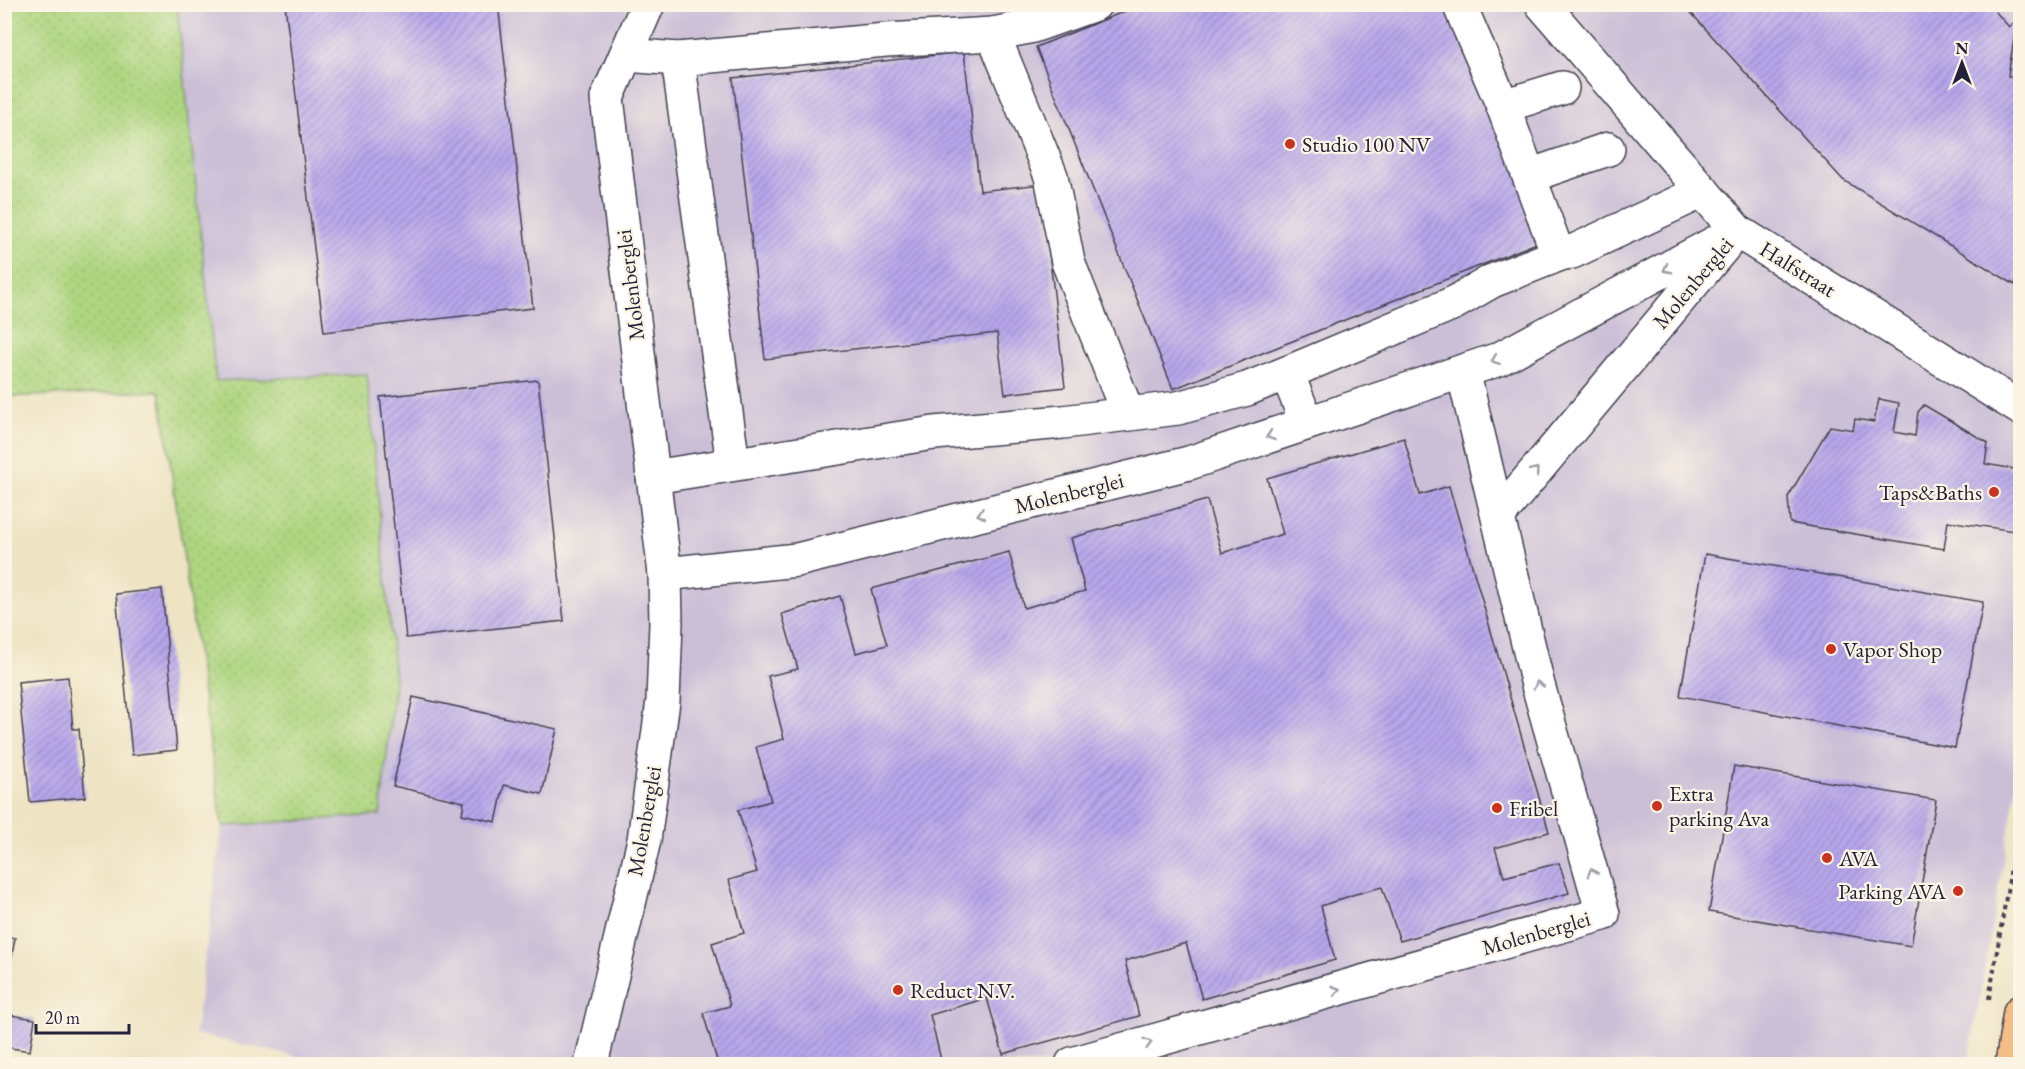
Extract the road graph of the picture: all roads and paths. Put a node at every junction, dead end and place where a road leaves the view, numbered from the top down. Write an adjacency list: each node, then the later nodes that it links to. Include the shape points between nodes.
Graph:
1 (648, 4): 6 (street, Molenberglei)
2 (1459, 4): 9 (street)
3 (1542, 4): 12 (street, Halfstraat)
4 (1080, 7): 5 (street, via 1033,26)
5 (993, 34): 7 (street); 18 (street, via 1051,176 1068,262)
6 (626, 55): 7 (street); 21 (street, Molenberglei, via 607,98)
7 (678, 59): 20 (street)
8 (1563, 88): 9 (street)
9 (1503, 106): 11 (street)
10 (1608, 149): 11 (street)
11 (1529, 176): 14 (street, via 1556,249)
12 (1703, 191): 13 (street, Halfstraat); 14 (street)
13 (1737, 231): 15 (street, Molenberglei, one-way to 15, via 1499,359); 17 (street, Halfstraat); 22 (street, Molenberglei, one-way to 13)
14 (1563, 253): 16 (street)
15 (1463, 371): 19 (street, Molenberglei); 22 (street, Molenberglei)
16 (1287, 373): 18 (street, via 1247,389 1178,408); 19 (street)
17 (2020, 408)
18 (1128, 414): 20 (street, via 934,433)
19 (1307, 423): 23 (street, Molenberglei, one-way to 23, via 1190,463 797,560)
20 (733, 464): 21 (street)
21 (653, 477): 23 (street, Molenberglei)
22 (1498, 516): 28 (street, Molenberglei, one-way to 22, via 1603,914 1538,685)
23 (665, 574): 27 (street, Molenberglei, via 663,702 644,840)
24 (2020, 814): 25 (path)
25 (1988, 1007)
26 (2020, 1012): 29 (main road)
27 (591, 1065)
28 (1072, 1065)
29 (2012, 1065)

